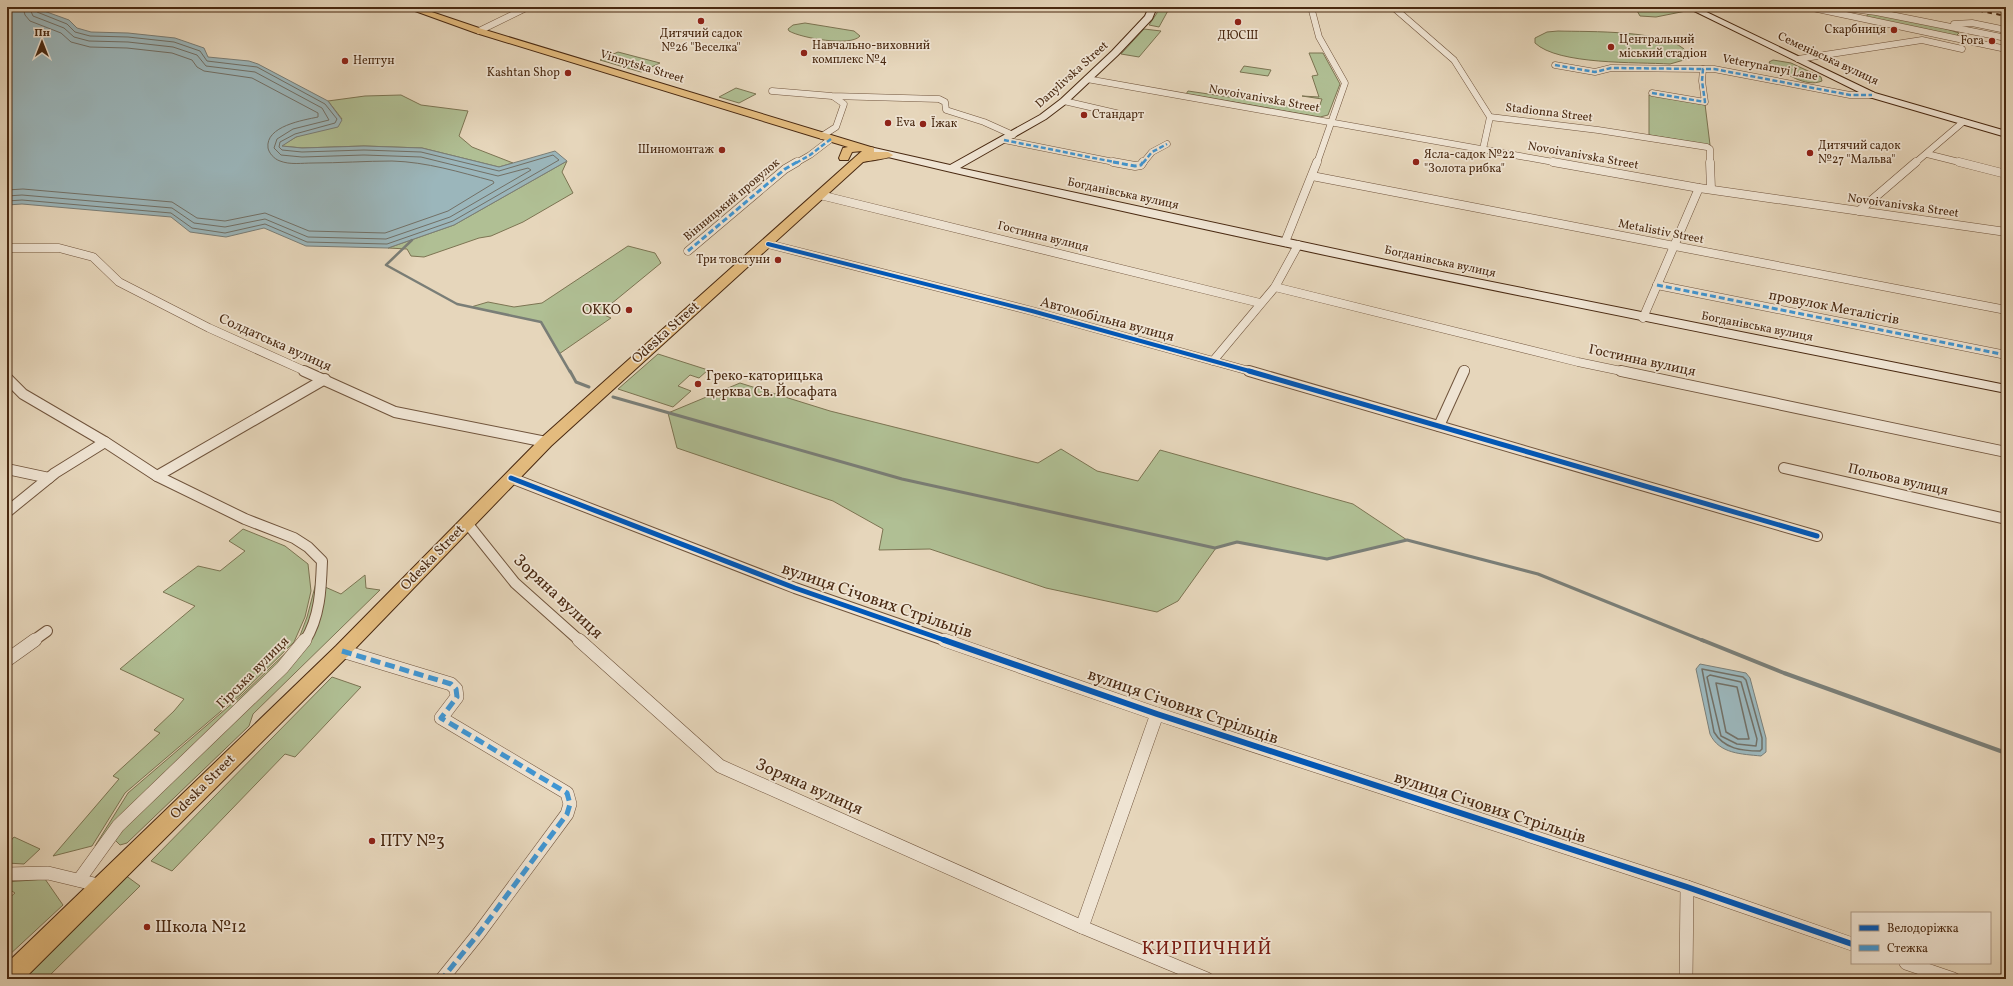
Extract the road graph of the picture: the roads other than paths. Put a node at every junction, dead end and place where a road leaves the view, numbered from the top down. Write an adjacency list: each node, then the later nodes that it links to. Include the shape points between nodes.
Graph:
1 (408, 7): 10 (main road, Vinnytska Street)
2 (528, 7): 10 (street)
3 (1153, 7): 17 (main road, Danylivska Street, via 1149,17)
4 (1311, 7): 25 (street, via 1312,21 1344,83)
5 (1393, 7): 23 (street, Stadionna Street, via 1454,60)
6 (1690, 7): 14 (main road, Семенівська вулиця)
7 (1808, 7): 13 (street)
8 (1834, 7): 9 (street)
9 (1938, 24): 11 (street); 11 (street, via 1952,24)
10 (479, 31): 29 (main road, Vinnytska Street)
11 (2004, 34)
12 (1962, 49): 14 (street, via 1922,40)
13 (2006, 49)
14 (1798, 59): 20 (main road, Семенівська вулиця)
15 (1555, 65): 16 (street, via 1595,72 1611,68)
16 (1703, 68): 19 (street, Veterynarnyi Lane, via 1705,102); 20 (street, Veterynarnyi Lane, via 1850,95)
17 (1087, 79): 22 (main road, Danylivska Street); 25 (street, Novoivanivska Street)
18 (772, 91): 21 (street)
19 (1652, 93)
20 (1872, 94): 26 (main road, Семенівська вулиця)
21 (832, 96): 27 (street, via 939,99 945,102 946,110); 29 (street, Вінницький провулок, via 844,104 836,126)
22 (1064, 101): 24 (street); 27 (main road, Danylivska Street, via 1043,117)
23 (1490, 116): 33 (street); 43 (street, Stadionna Street, via 1707,146 1710,149)
24 (1133, 117)
25 (1332, 122): 33 (street, Novoivanivska Street); 41 (street)
26 (1963, 122): 28 (main road, Семенівська вулиця); 34 (street)
27 (1013, 134): 30 (main road, Danylivska Street)
28 (2006, 134)
29 (827, 138): 32 (main road, Vinnytska Street); 36 (main road, via 842,151); 52 (street, Вінницький провулок, via 810,156 785,169)
30 (1004, 140): 31 (street, via 1135,166 1141,165 1152,152); 38 (main road, Danylivska Street)
31 (1167, 144)
32 (865, 149): 35 (main road, Богданівська вулиця); 36 (main road, via 847,150); 37 (main road, Odeska Street)
33 (1483, 149): 42 (street, Novoivanivska Street)
34 (1927, 154): 39 (street); 45 (street)
35 (888, 155): 37 (main road, via 873,155); 38 (main road, Богданівська вулиця)
36 (844, 158): 40 (main road)
37 (859, 160): 40 (main road, Odeska Street)
38 (951, 169): 47 (main road, Богданівська вулиця)
39 (2006, 174)
40 (842, 176): 44 (main road, Odeska Street)
41 (1312, 176): 47 (street); 50 (street, Metalistiv Street)
42 (1699, 188): 43 (street, Novoivanivska Street); 50 (street)
43 (1711, 189): 45 (street, Novoivanivska Street)
44 (820, 195): 48 (main road, Odeska Street); 55 (street, Гостинна вулиця)
45 (1859, 211): 46 (street, Novoivanivska Street)
46 (2006, 232)
47 (1285, 242): 49 (main road, Богданівська вулиця)
48 (768, 244): 59 (street, Автомобільна вулиця); 66 (main road, Odeska Street)
49 (1298, 245): 54 (street); 57 (main road, Богданівська вулиця)
50 (1673, 247): 53 (street); 56 (street, Metalistiv Street)
51 (7, 248): 62 (street, Солдатська вулиця, via 59,248 93,257 119,282 209,328)
52 (688, 251)
53 (1657, 285): 57 (street); 58 (street, провулок Металістів)
54 (1275, 287): 55 (street); 67 (street, Гостинна вулиця, via 1578,362)
55 (1260, 303): 59 (street)
56 (2006, 310)
57 (1643, 318): 63 (main road, Богданівська вулиця)
58 (2006, 355)
59 (1213, 361): 64 (street, Автомобільна вулиця)
60 (1465, 370): 64 (street)
61 (7, 378): 65 (street, Гірська вулиця, via 24,394)
62 (325, 380): 66 (street, Солдатська вулиця, via 395,412); 70 (street)
63 (2006, 390)
64 (1439, 426): 76 (street, Автомобільна вулиця)
65 (105, 442): 70 (street, Гірська вулиця); 71 (street)
66 (546, 442): 72 (main road, Odeska Street)
67 (2006, 452)
68 (1784, 468): 74 (street, Польова вулиця)
69 (7, 469): 71 (street)
70 (157, 476): 82 (street, Гірська вулиця, via 245,519 308,546 322,561 322,593 306,639 282,668 118,826)
71 (48, 478): 73 (street)
72 (510, 478): 75 (main road, Odeska Street); 80 (street, вулиця Січових Стрільців, via 795,588)
73 (7, 512)
74 (2006, 519)
75 (467, 523): 78 (main road, Odeska Street); 85 (street, Зоряна вулиця, via 515,583 720,766)
76 (1817, 536)
77 (47, 631): 79 (street)
78 (342, 651): 83 (main road, Odeska Street); 89 (street, via 451,684 456,689 457,697 441,718 567,793 570,799 567,814 479,934)
79 (7, 660)
80 (1157, 714): 84 (street, вулиця Січових Стрільців); 85 (street)
81 (7, 874): 82 (street, via 48,873)
82 (79, 880): 83 (street)
83 (102, 886): 88 (main road, Odeska Street)
84 (1687, 887): 86 (street, вулиця Січових Стрільців); 91 (street)
85 (1082, 927): 90 (street, Зоряна вулиця)
86 (1851, 944)
87 (1909, 964): 92 (street)
88 (7, 979)
89 (442, 979)
90 (1208, 979)
91 (1686, 979)
92 (1953, 979)

